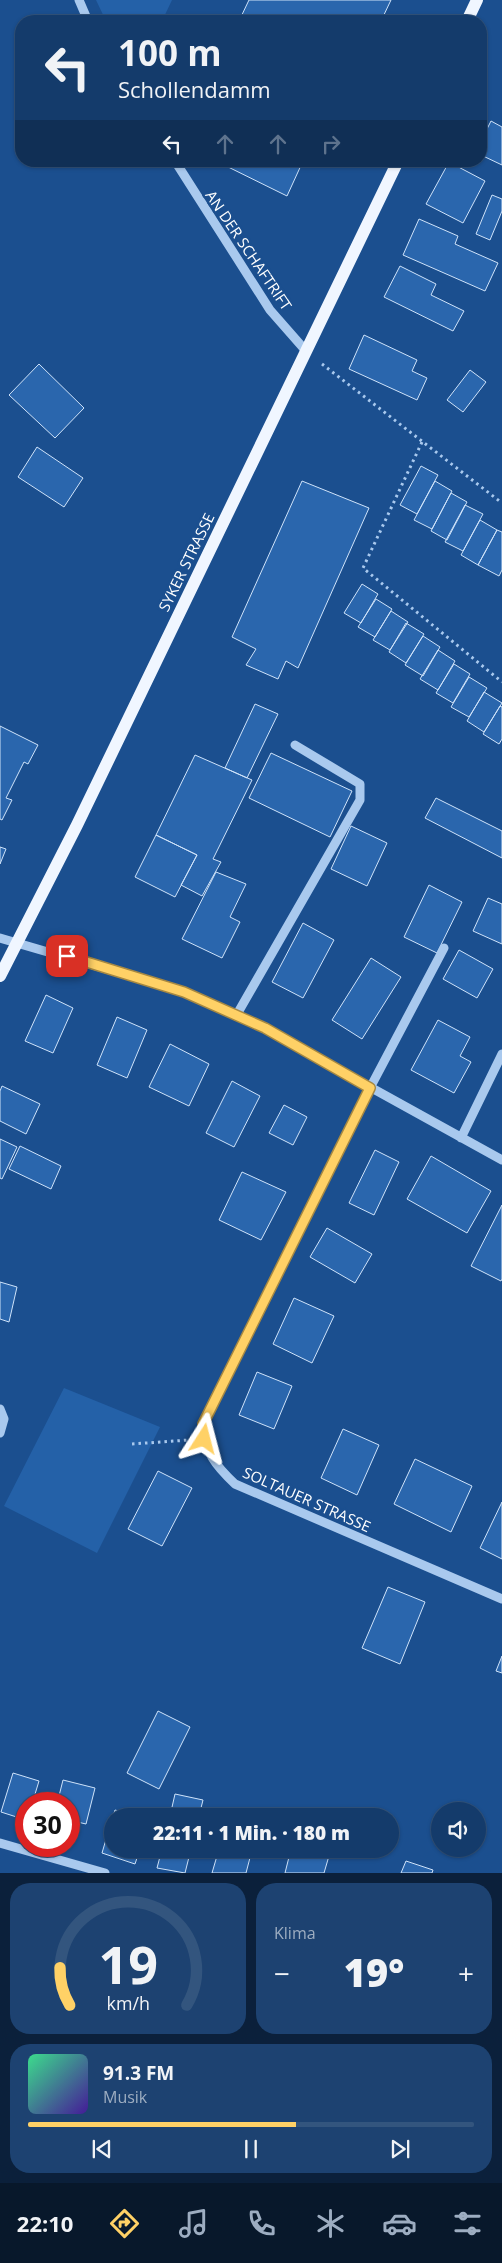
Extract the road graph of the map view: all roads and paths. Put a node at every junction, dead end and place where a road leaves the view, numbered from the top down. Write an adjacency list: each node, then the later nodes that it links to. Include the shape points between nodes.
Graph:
1 (79, 0): 3 (street)
2 (477, 0): 4 (main road)
3 (85, 15)
4 (470, 15)
5 (179, 167): 7 (street, AN DER SCHAFTRIFT, via 270,310)
6 (395, 167): 7 (main road, SYKER STRASSE)
7 (306, 351): 8 (path); 13 (main road, SYKER STRASSE, via 77,825)
8 (422, 442): 9 (path); 10 (path, via 362,568)
9 (502, 503)
10 (502, 682)
11 (295, 744): 16 (street, via 360,784 360,800)
12 (0, 938): 13 (street)
13 (17, 942): 15 (main road, SYKER STRASSE); 16 (street, via 184,992)
14 (444, 948): 18 (street)
15 (0, 976)
16 (236, 1016): 18 (street, via 265,1028)
17 (502, 1054): 19 (street)
18 (370, 1088): 19 (street); 23 (street, via 203,1424)
19 (461, 1138): 20 (street)
20 (502, 1160)
21 (0, 1408): 22 (street, via 4,1419)
22 (0, 1433)
23 (204, 1439): 24 (path); 25 (street, SOLTAUER STRASSE, via 216,1465 235,1484)
24 (132, 1444)
25 (502, 1599)
26 (0, 1843): 27 (street)
27 (103, 1873)

